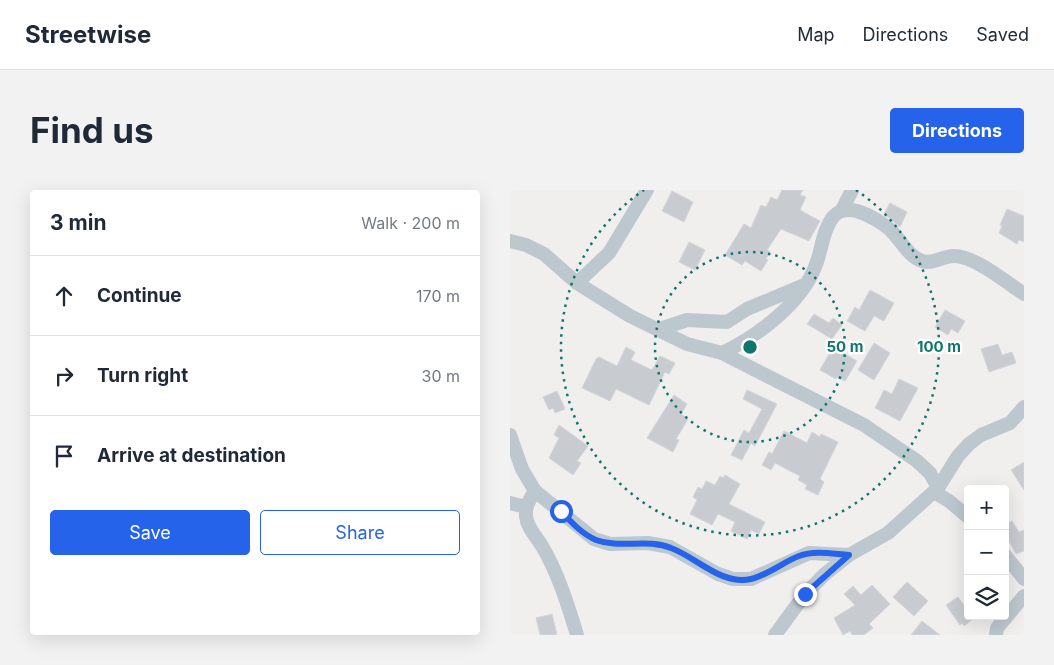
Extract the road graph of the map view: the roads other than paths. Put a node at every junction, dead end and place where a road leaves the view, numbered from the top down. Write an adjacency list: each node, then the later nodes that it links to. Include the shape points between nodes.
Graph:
1 (647, 190): 5 (street, via 609,253)
2 (852, 190): 3 (street)
3 (842, 210): 6 (street, via 828,227 815,268); 7 (street, via 857,211 877,221 921,261 929,263 944,256 972,260)
4 (510, 241): 5 (street, via 544,254)
5 (577, 284): 8 (street, via 630,316)
6 (804, 286): 8 (street, via 747,309 727,322 687,320); 9 (street, via 782,312 751,338)
7 (1024, 294)
8 (660, 329): 9 (street, via 687,344)
9 (722, 353): 12 (street, via 864,425 917,461 930,473)
10 (1024, 407): 12 (street, via 1010,423 981,435 969,444)
11 (510, 435): 13 (street, via 522,470)
12 (936, 490): 16 (street); 17 (street, via 888,533)
13 (535, 491): 15 (street); 17 (street, via 594,539 610,544 670,547 733,579 751,579 809,553)
14 (510, 503): 15 (street)
15 (526, 507): 21 (street, via 531,530 567,600)
16 (964, 514)
17 (849, 555): 22 (street, via 805,594)
18 (1009, 561): 19 (street)
19 (1024, 579)
20 (1024, 596): 23 (street, via 997,628)
21 (577, 635)
22 (775, 635)
23 (996, 635)

